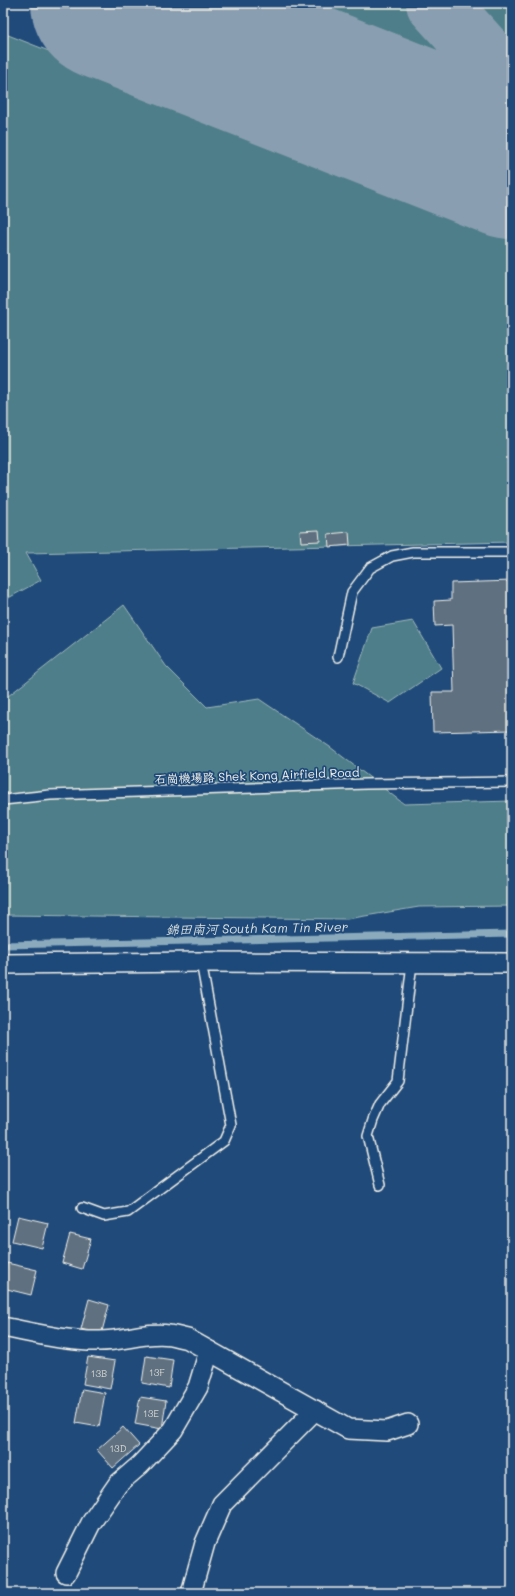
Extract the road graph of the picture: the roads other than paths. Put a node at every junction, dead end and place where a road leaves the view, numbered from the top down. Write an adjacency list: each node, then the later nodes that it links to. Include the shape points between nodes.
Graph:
1 (512, 552): 2 (lane, via 413,552 392,556 370,568 352,592)
2 (338, 657)
3 (512, 782): 4 (lane, 石崗機場路 Shek Kong Airfield Road, via 366,784 50,795)
4 (3, 800)
5 (201, 962): 6 (street); 8 (street); 10 (lane, via 230,1125 224,1141 128,1212 104,1216)
6 (412, 963): 7 (street); 9 (lane, via 398,1081 380,1104 368,1136)
7 (512, 963)
8 (3, 964)
9 (380, 1184)
10 (82, 1208)
11 (3, 1327): 12 (street, via 83,1341 118,1341 169,1335 188,1339)
12 (209, 1351): 13 (street); 15 (street, via 198,1386 173,1430 118,1484 91,1523)
13 (315, 1410): 14 (street, via 348,1429 387,1431); 16 (street, via 222,1504 205,1543)
14 (408, 1424)
15 (66, 1573)
16 (191, 1593)

